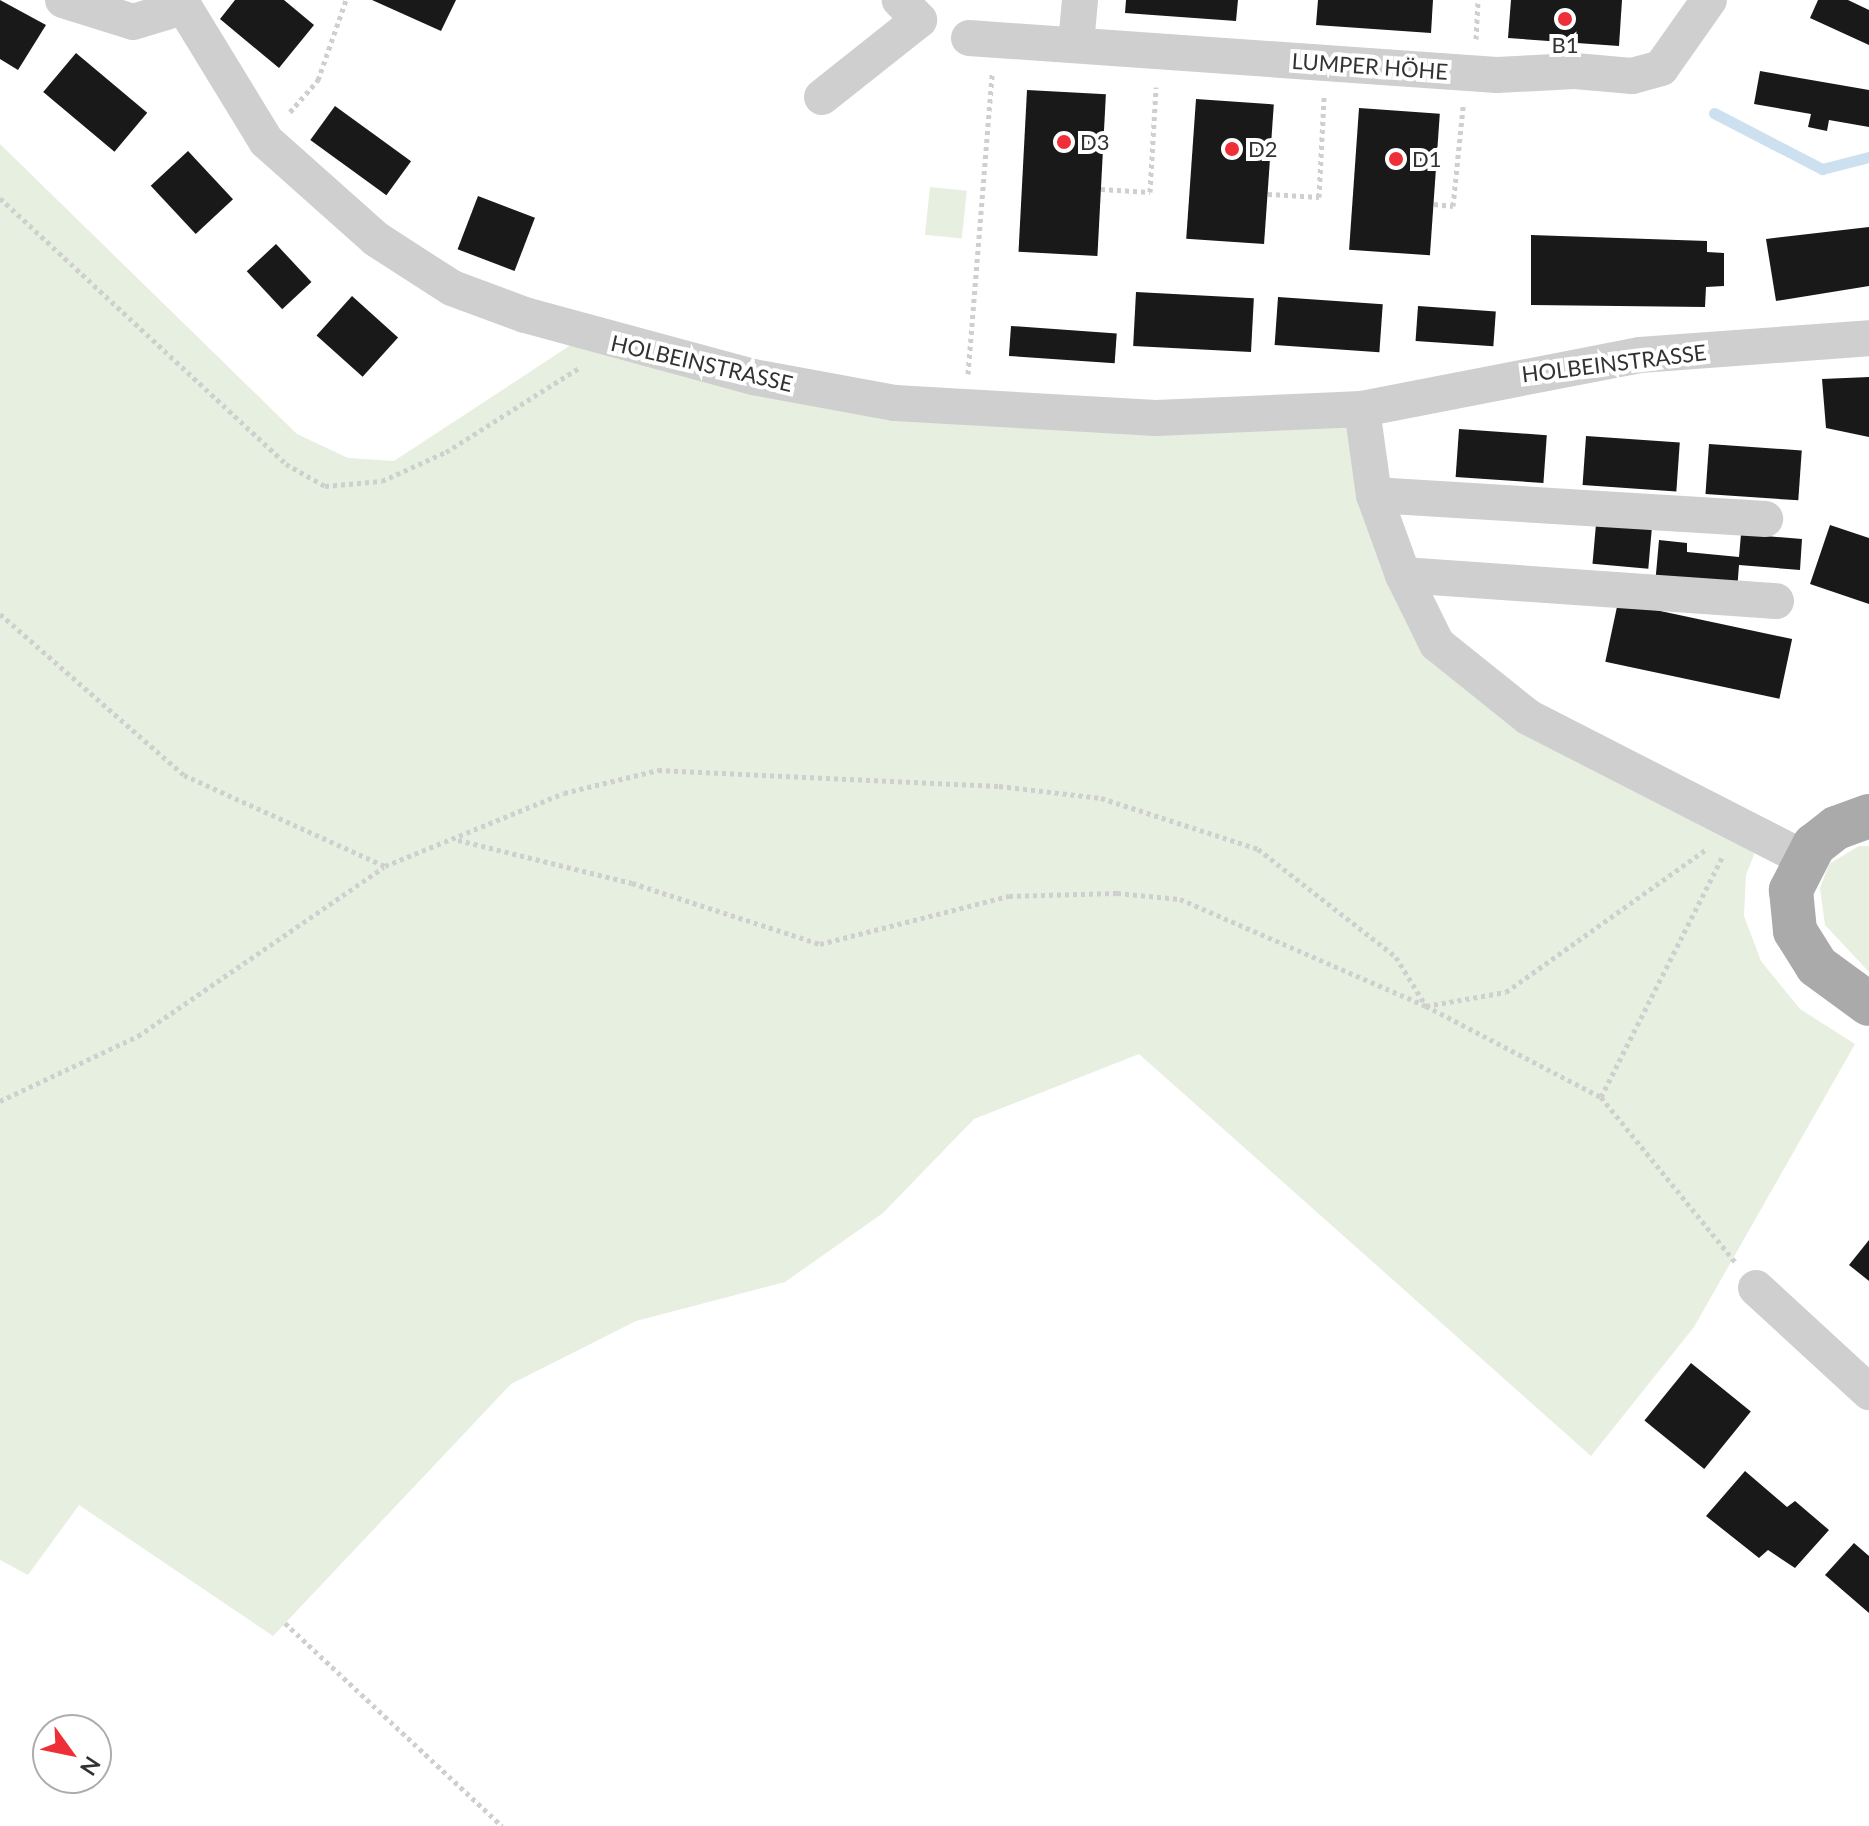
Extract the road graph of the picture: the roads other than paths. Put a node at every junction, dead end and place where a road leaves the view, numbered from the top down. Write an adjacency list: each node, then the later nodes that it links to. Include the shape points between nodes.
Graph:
1 (63, 0): 5 (street, via 133,22)
2 (900, 0): 8 (street, via 919,20)
3 (1080, 0): 7 (street)
4 (1709, 0): 7 (street, LUMPER HÖHE, via 1661,68 1632,76 1472,59 1325,63)
5 (182, 4): 10 (street, HOLBEINSTRASSE, via 266,141 376,239 452,288 617,344 867,398 1156,418)
6 (982, 39): 7 (street, LUMPER HÖHE)
7 (1076, 44)
8 (822, 97)
9 (1869, 338): 10 (street, HOLBEINSTRASSE, via 1640,355)
10 (1362, 409): 11 (street)
11 (1374, 495): 12 (street); 13 (street)
12 (1765, 519)
13 (1403, 575): 14 (street); 16 (street, via 1437,644 1528,717)
14 (1776, 601)
15 (1869, 816): 16 (main road, via 1836,828)
16 (1803, 858): 17 (main road, via 1791,890 1795,931 1817,966)
17 (1869, 1004)
18 (1756, 1288): 19 (street)
19 (1869, 1392)

